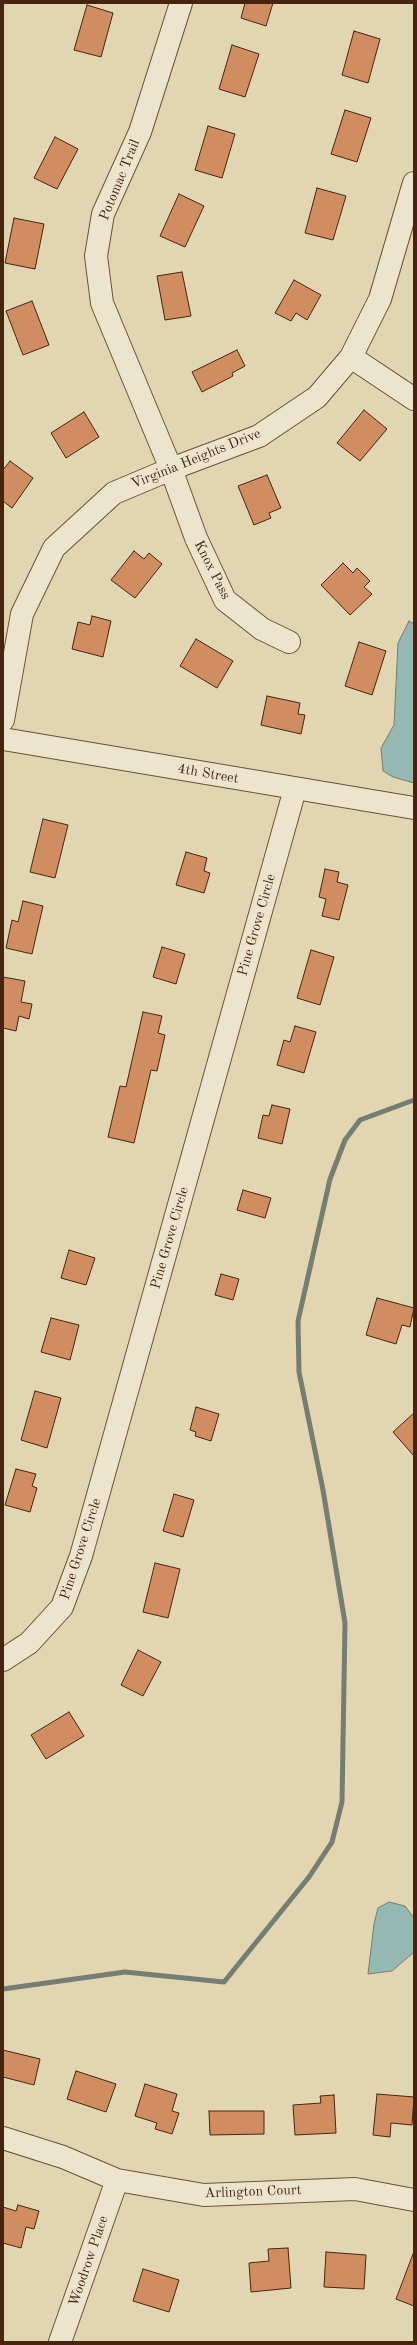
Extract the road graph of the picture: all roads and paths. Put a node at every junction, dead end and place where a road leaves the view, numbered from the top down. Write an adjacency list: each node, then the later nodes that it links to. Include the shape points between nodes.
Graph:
1 (181, 3): 5 (street, Potomac Trail, via 140,132 103,214 96,256 102,303)
2 (414, 182): 3 (street, Virginia Heights Drive, via 380,299)
3 (352, 357): 4 (street); 5 (street, Virginia Heights Drive, via 317,397 259,436)
4 (414, 399)
5 (171, 469): 6 (street, Knox Pass, via 196,538 225,600 262,629); 7 (street, Virginia Heights Drive, via 114,493 54,548 22,614)
6 (289, 642)
7 (3, 720)
8 (3, 738): 9 (street, 4th Street)
9 (295, 789): 10 (street, 4th Street); 11 (street, Pine Grove Circle, via 82,1556 62,1607 29,1643)
10 (414, 808)
11 (3, 1660)
12 (3, 2138): 13 (street, Arlington Court, via 63,2157)
13 (117, 2180): 14 (street, Arlington Court, via 204,2195 355,2189); 15 (street, Woodrow Place)
14 (414, 2200)
15 (60, 2342)

